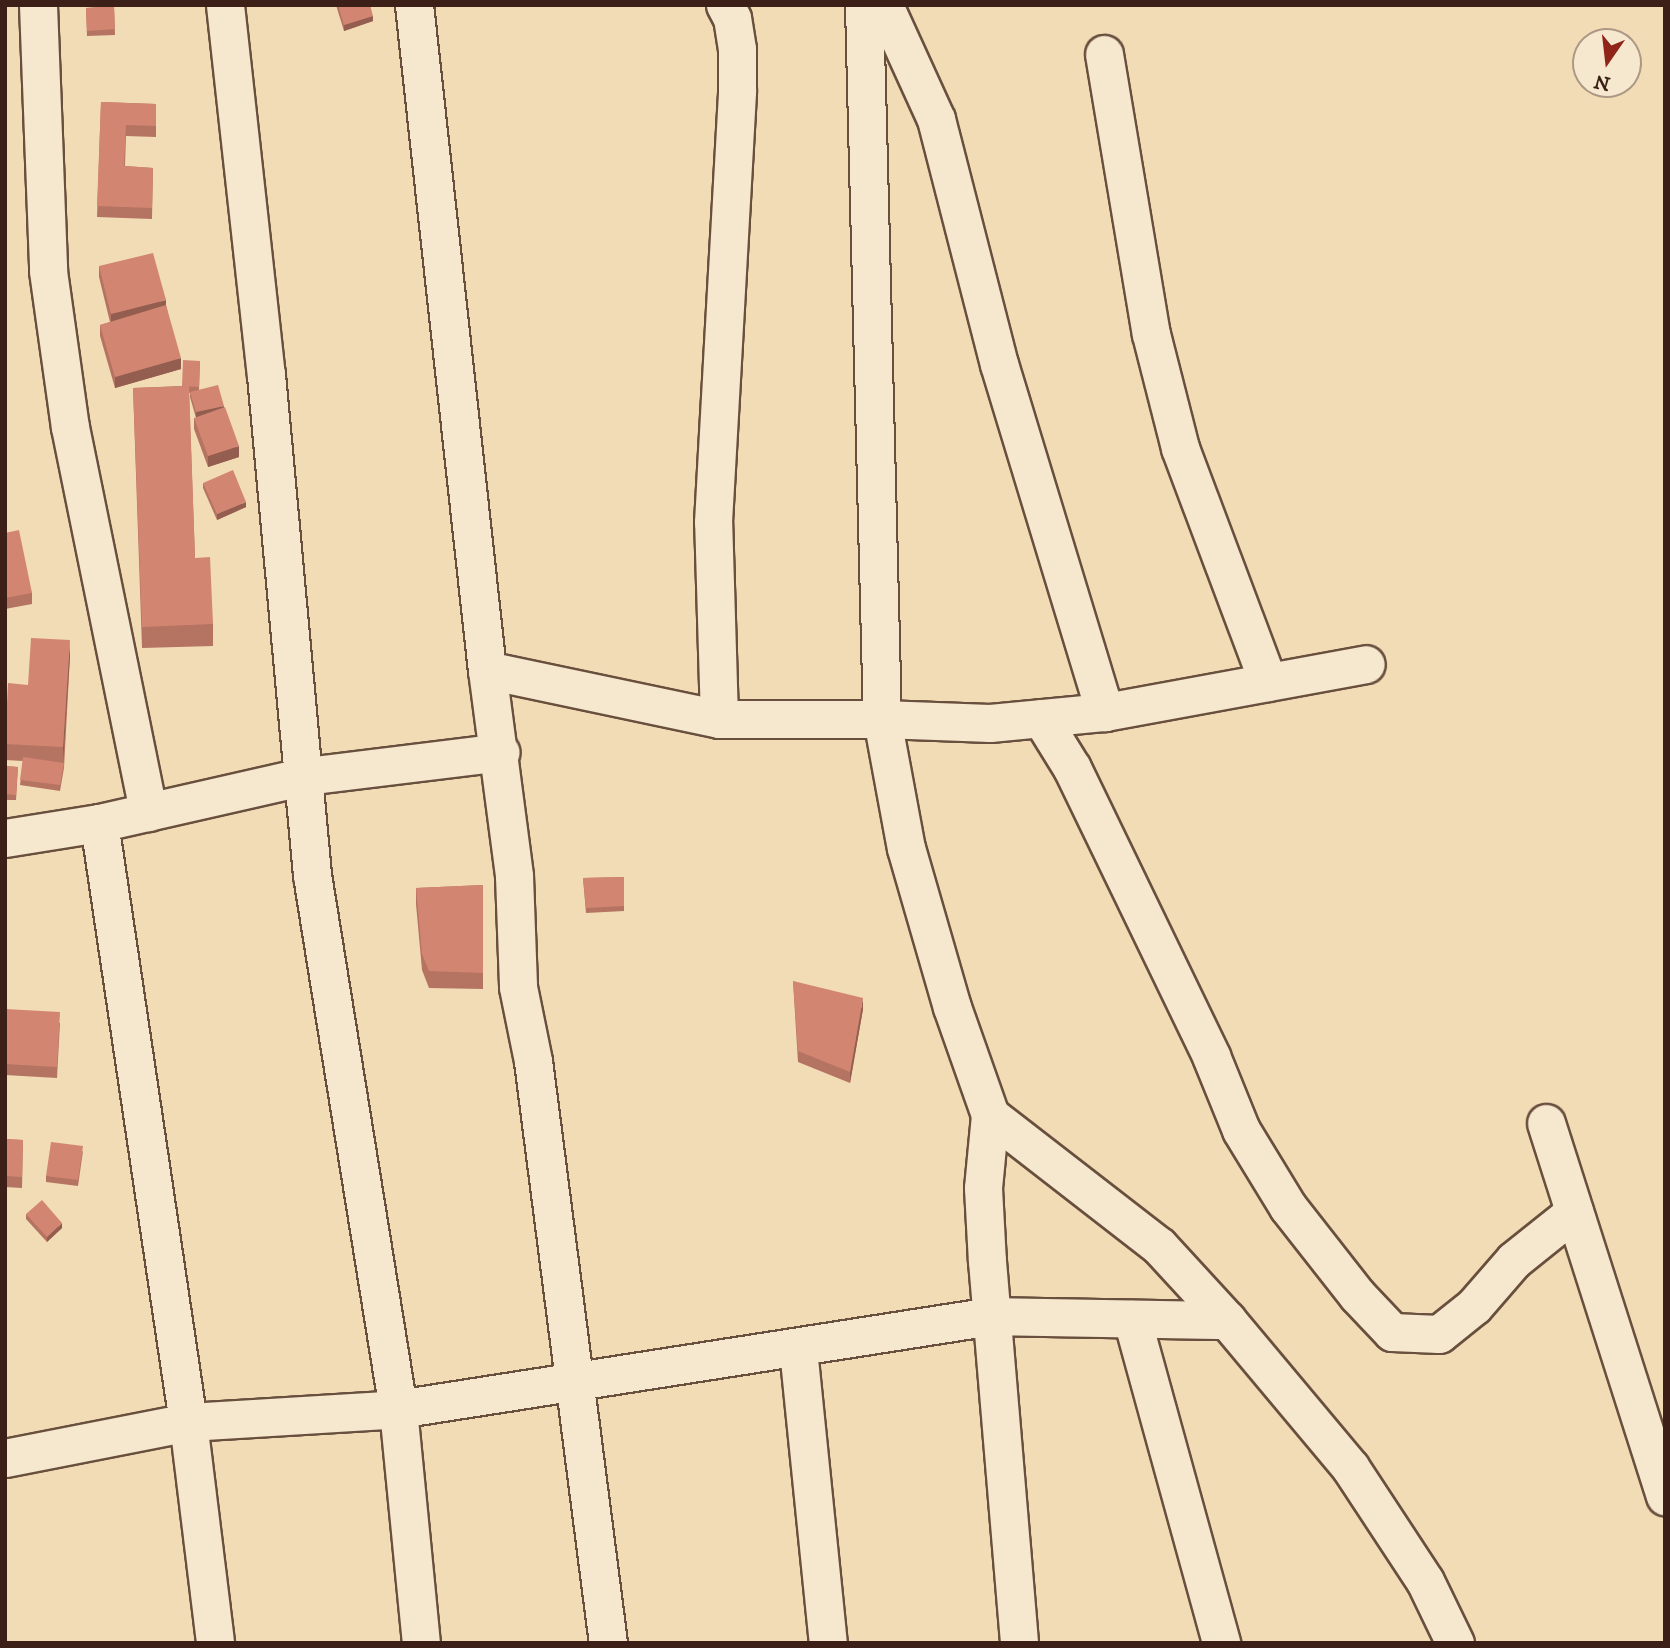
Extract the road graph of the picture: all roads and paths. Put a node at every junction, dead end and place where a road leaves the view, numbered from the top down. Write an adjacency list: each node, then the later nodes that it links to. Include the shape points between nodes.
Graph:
1 (38, 5): 17 (street, via 52,297 70,427)
2 (225, 5): 16 (street)
3 (414, 5): 9 (street)
4 (724, 5): 13 (street, via 735,39 737,90 713,522)
5 (863, 5): 14 (street)
6 (884, 5): 11 (street, via 936,118 999,364)
7 (1104, 54): 10 (street, via 1151,334 1180,448)
8 (1366, 664): 10 (street)
9 (487, 670): 13 (street); 15 (street)
10 (1268, 682): 11 (street)
11 (1105, 712): 12 (street)
12 (1041, 718): 14 (street, via 989,723); 22 (street, via 1072,768 1211,1056 1241,1130 1288,1207 1392,1332 1439,1334 1474,1306 1514,1260)
13 (719, 719): 14 (street)
14 (882, 719): 20 (street, via 906,848 952,1006)
15 (501, 752): 16 (street); 27 (street, via 514,876 517,987 533,1061)
16 (306, 776): 17 (street); 28 (street, via 312,875)
17 (148, 812): 18 (street)
18 (99, 823): 19 (street); 29 (street)
19 (5, 838)
20 (990, 1115): 23 (street, via 983,1188); 25 (street, via 1159,1246)
21 (1546, 1123): 22 (street)
22 (1574, 1212): 31 (street)
23 (991, 1317): 24 (street); 26 (street); 36 (street)
24 (1132, 1319): 25 (street); 37 (street)
25 (1227, 1320): 38 (street, via 1350,1467 1425,1581)
26 (798, 1349): 27 (street); 35 (street)
27 (572, 1379): 28 (street); 34 (street)
28 (398, 1409): 29 (street); 33 (street)
29 (188, 1422): 30 (street); 32 (street)
30 (5, 1458)
31 (1665, 1497)
32 (215, 1643)
33 (421, 1643)
34 (608, 1643)
35 (828, 1643)
36 (1019, 1643)
37 (1221, 1643)
38 (1455, 1643)

